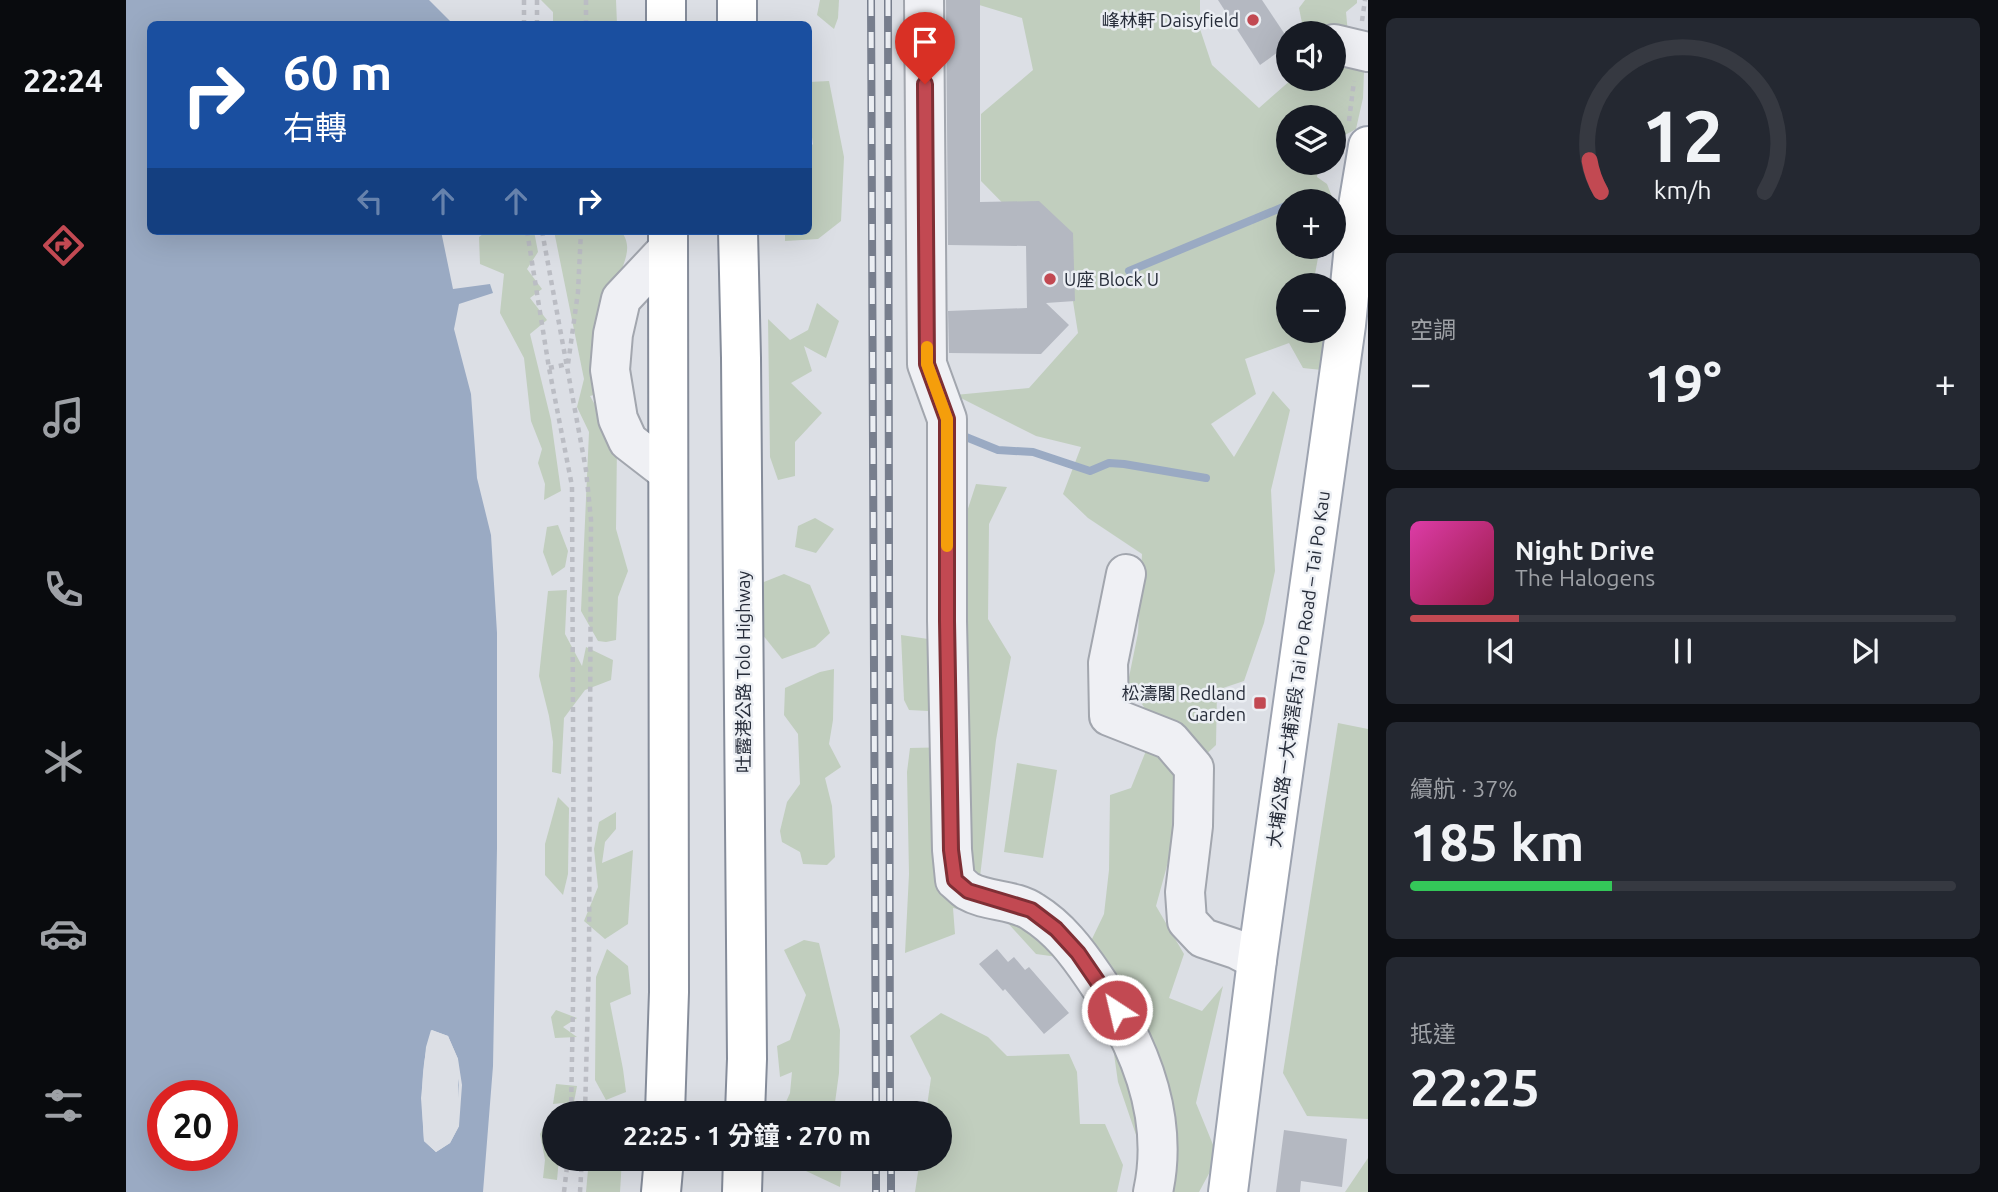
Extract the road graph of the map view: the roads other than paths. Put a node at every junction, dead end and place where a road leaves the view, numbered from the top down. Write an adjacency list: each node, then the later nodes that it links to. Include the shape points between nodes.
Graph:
1 (666, 0): 4 (main road)
2 (737, 0): 5 (main road)
3 (924, 0): 20 (lane, via 927,364 947,419 947,635 955,880 968,891 1031,910 1056,929 1117,1010 1151,1096 1157,1161)
4 (666, 21)
5 (737, 21)
6 (1346, 47): 7 (lane)
7 (1368, 52)
8 (1368, 146): 13 (main road, 大埔公路－大埔滘段 Tai Po Road – Tai Po Kau)
9 (738, 235): 15 (main road, 吐露港公路 Tolo Highway)
10 (668, 240): 11 (main road); 11 (lane, via 621,299 610,370 618,419 628,441)
11 (668, 472): 14 (main road)
12 (1126, 574): 13 (lane, via 1108,663 1109,716 1170,740 1194,768 1187,921 1203,938)
13 (1257, 960): 21 (main road, 大埔公路－大埔滘段 Tai Po Road – Tai Po Kau)
14 (665, 1101)
15 (745, 1101)
16 (663, 1171): 18 (main road)
17 (743, 1171): 19 (main road)
18 (661, 1192)
19 (742, 1192)
20 (1153, 1192)
21 (1228, 1192)

